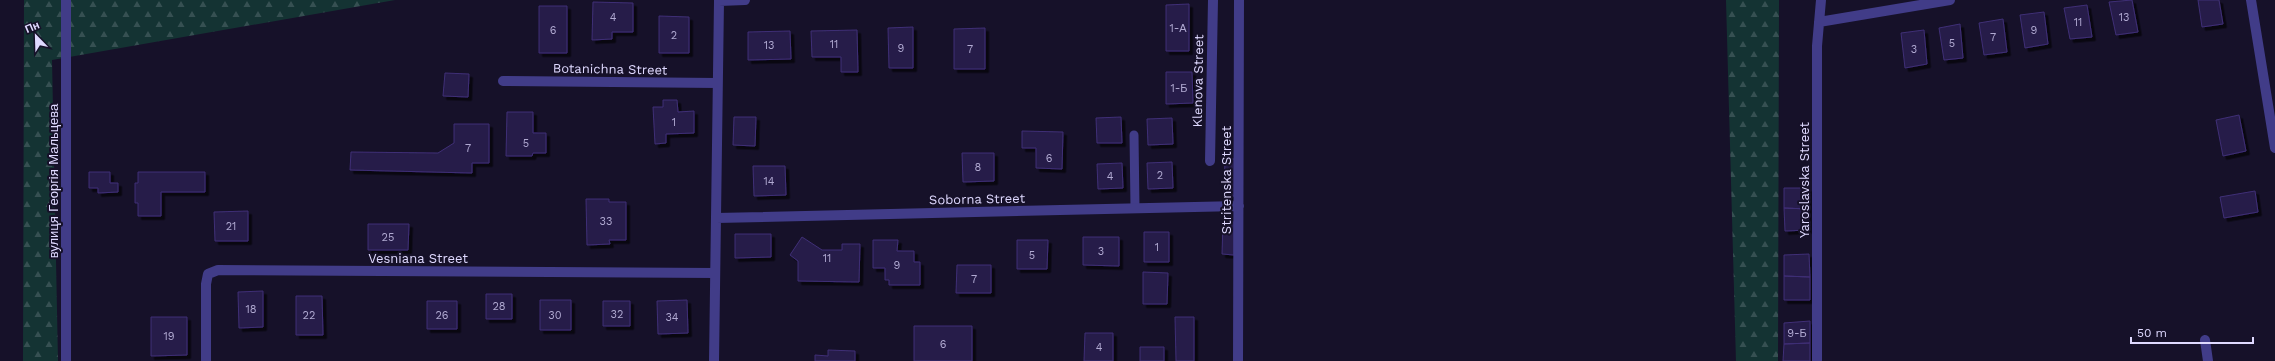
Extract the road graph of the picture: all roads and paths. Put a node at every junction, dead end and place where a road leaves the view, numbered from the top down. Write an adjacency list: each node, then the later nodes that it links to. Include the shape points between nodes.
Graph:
1 (66, 0): 20 (street, вулиця Георгія Мальцева)
2 (744, 0): 8 (street)
3 (1213, 0): 14 (street, Klenova Street)
4 (1239, 0): 15 (street, Stritenska Street)
5 (1821, 0): 9 (street, Yaroslavska Street)
6 (1950, 0): 9 (street)
7 (2251, 0): 13 (street)
8 (718, 1): 11 (street)
9 (1819, 22): 24 (street, Yaroslavska Street)
10 (503, 81): 11 (street, Botanichna Street)
11 (717, 83): 17 (street)
12 (1134, 134): 16 (lane)
13 (2275, 148)
14 (1210, 161)
15 (1239, 206): 16 (street, Soborna Street); 23 (street, Stritenska Street)
16 (1135, 208): 17 (street, Soborna Street)
17 (716, 218): 18 (street)
18 (715, 272): 21 (street, Vesniana Street, via 218,270 208,274 206,284); 22 (street)
19 (2205, 340): 25 (street)
20 (66, 361)
21 (206, 361)
22 (714, 361)
23 (1238, 361)
24 (1817, 361)
25 (2208, 361)

